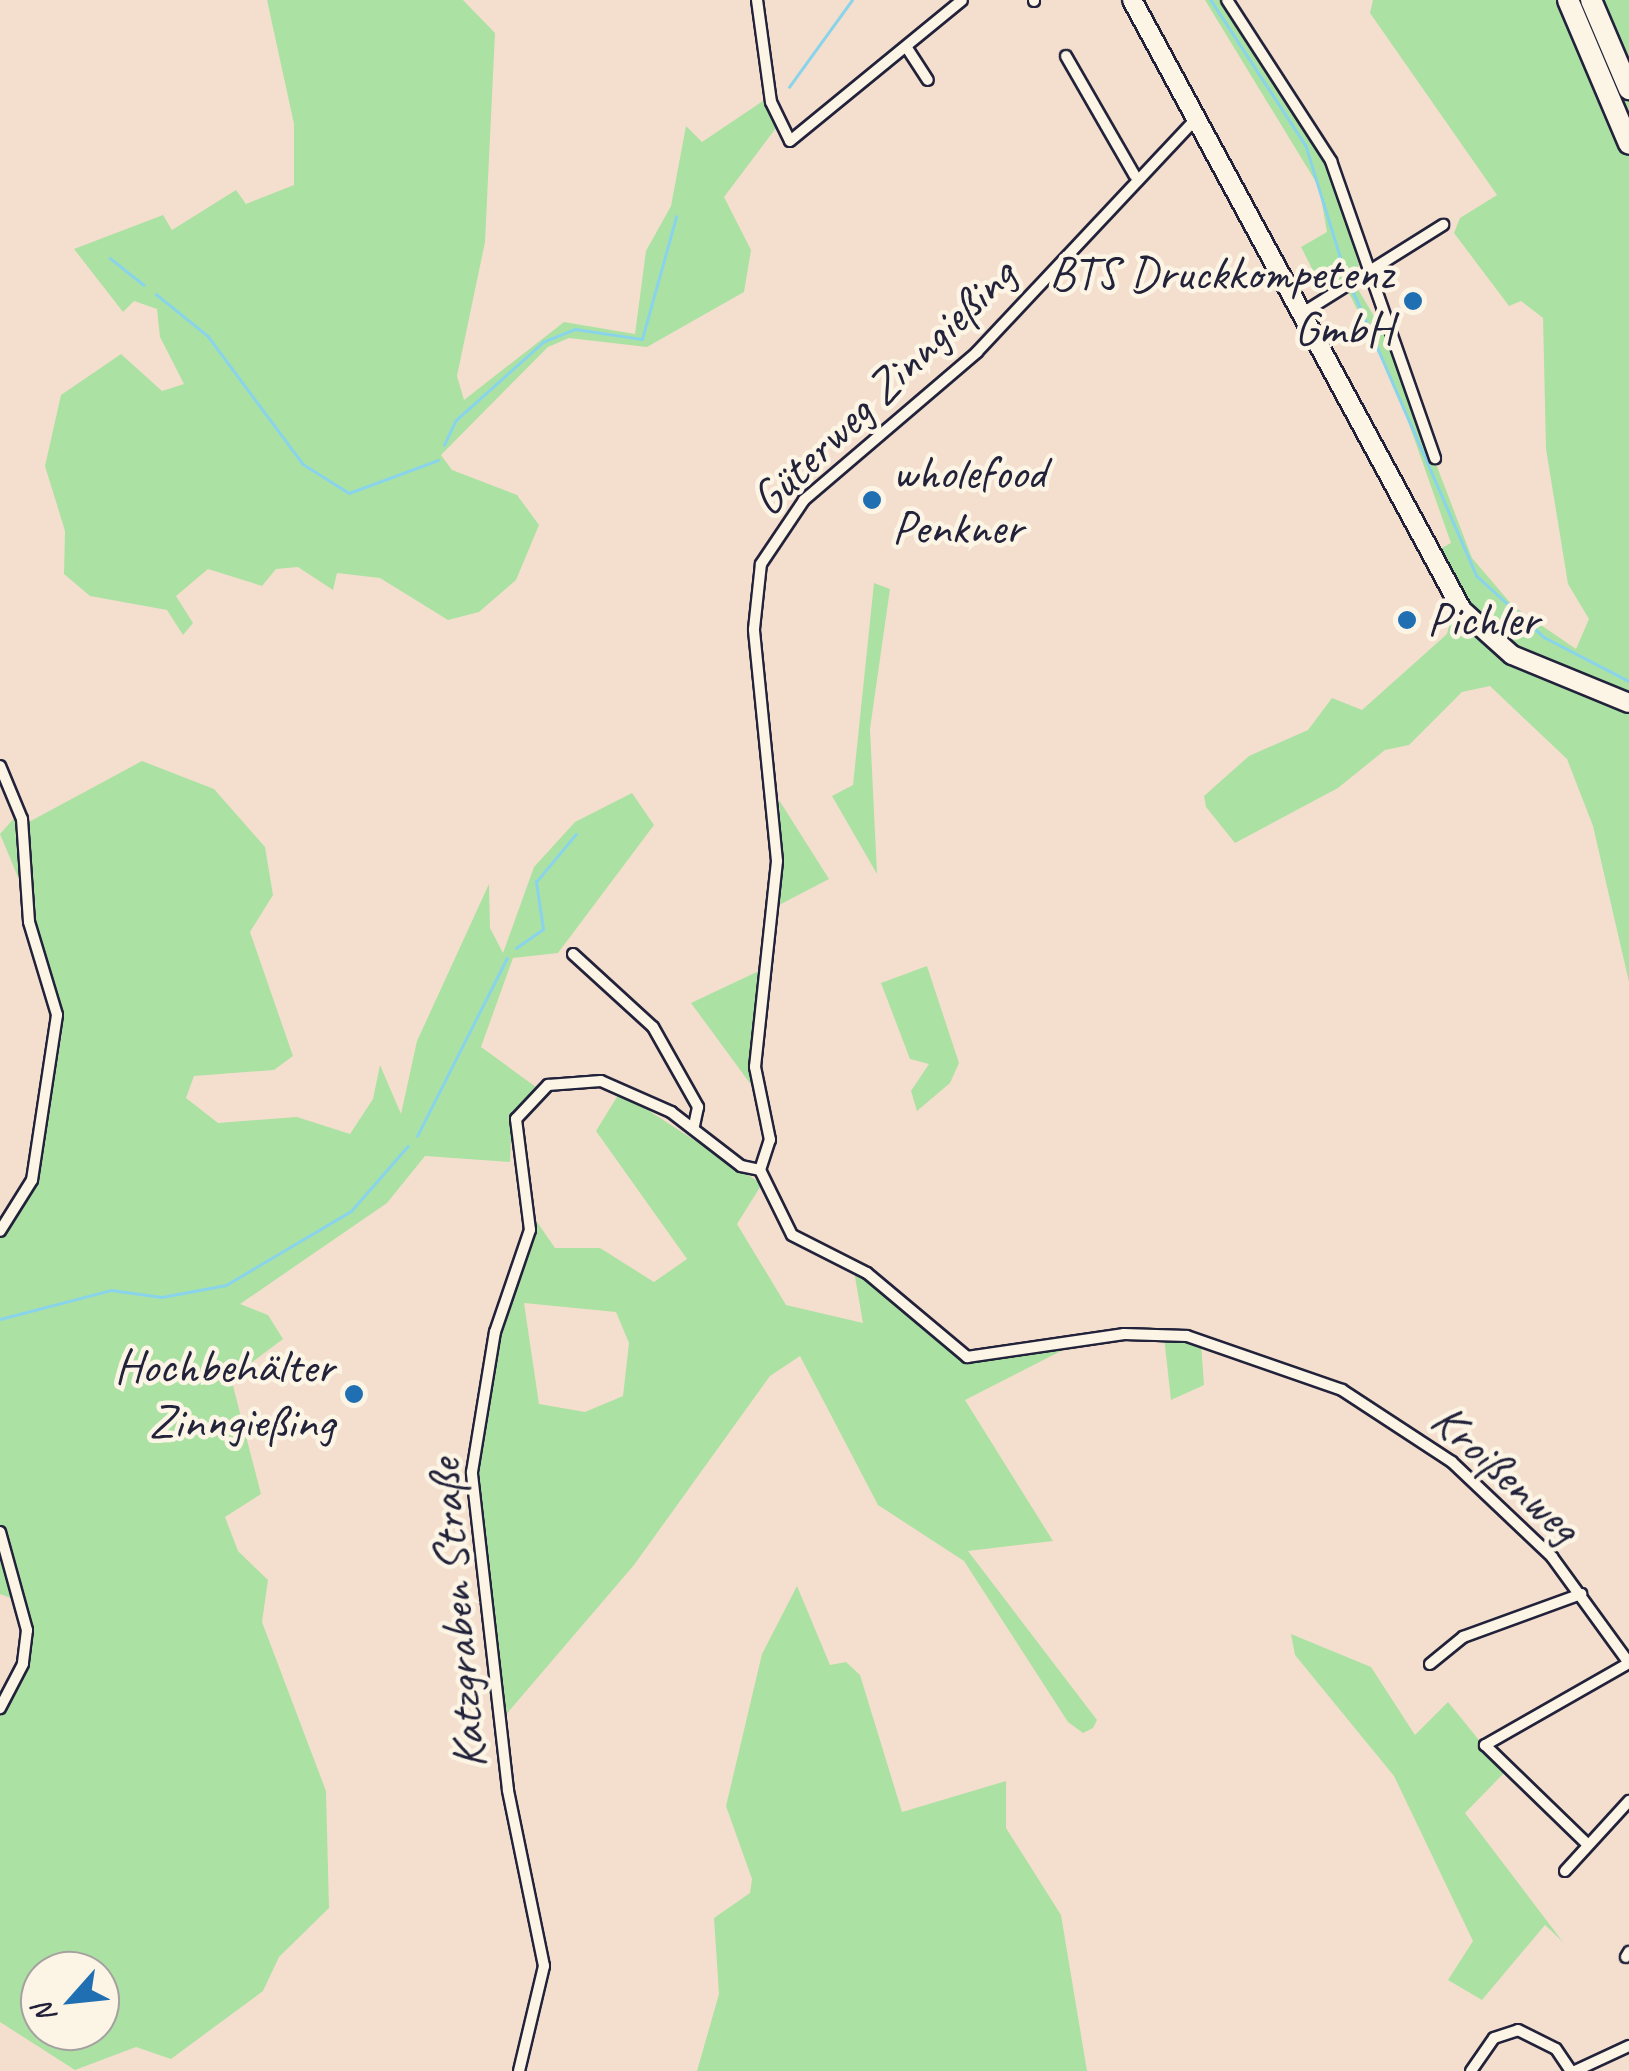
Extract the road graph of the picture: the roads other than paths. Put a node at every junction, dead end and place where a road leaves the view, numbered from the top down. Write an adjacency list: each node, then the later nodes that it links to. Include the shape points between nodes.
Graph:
1 (757, 0): 7 (street, via 771,102 790,141)
2 (962, 0): 7 (street)
3 (1132, 0): 11 (main road)
4 (1227, 0): 15 (street, via 1322,140)
5 (1568, 0): 12 (highway)
6 (1591, 0): 10 (highway)
7 (907, 48): 9 (street)
8 (1066, 56): 13 (street)
9 (928, 80)
10 (1629, 89)
11 (1193, 121): 13 (street, Güterweg Zinngießing); 16 (main road)
12 (1629, 144)
13 (1134, 176): 22 (street, Güterweg Zinngießing, via 987,342 804,500 761,564 754,630 777,861 756,1056 770,1140)
14 (1443, 225): 15 (street)
15 (1361, 276): 16 (street); 17 (street)
16 (1301, 314): 18 (main road, via 1462,610 1512,656)
17 (1435, 458)
18 (1629, 703)
19 (0, 766): 23 (street, via 22,819 28,922 58,1015 32,1180)
20 (572, 954): 21 (street, via 653,1027 698,1107)
21 (694, 1126): 22 (street, Katzgraben Straße, via 741,1166); 33 (street, Katzgraben Straße, via 620,1086 571,1078 528,1100 514,1134 530,1230 488,1362 472,1484 508,1790 543,1956)
22 (760, 1170): 25 (street, Kroißenweg, via 792,1235 866,1273 967,1357 1164,1333 1357,1398 1452,1462)
23 (0, 1231)
24 (0, 1532): 28 (street, via 27,1630 23,1664)
25 (1581, 1594): 26 (street, Kroißenweg); 27 (street, via 1463,1638)
26 (1629, 1663): 30 (street, via 1485,1745)
27 (1430, 1664)
28 (0, 1708)
29 (1629, 1801): 30 (street)
30 (1587, 1844): 31 (street)
31 (1565, 1871)
32 (1629, 2046): 35 (street)
33 (518, 2071)
34 (1471, 2071): 35 (street, via 1494,2038 1518,2030 1556,2048)
35 (1573, 2071)

